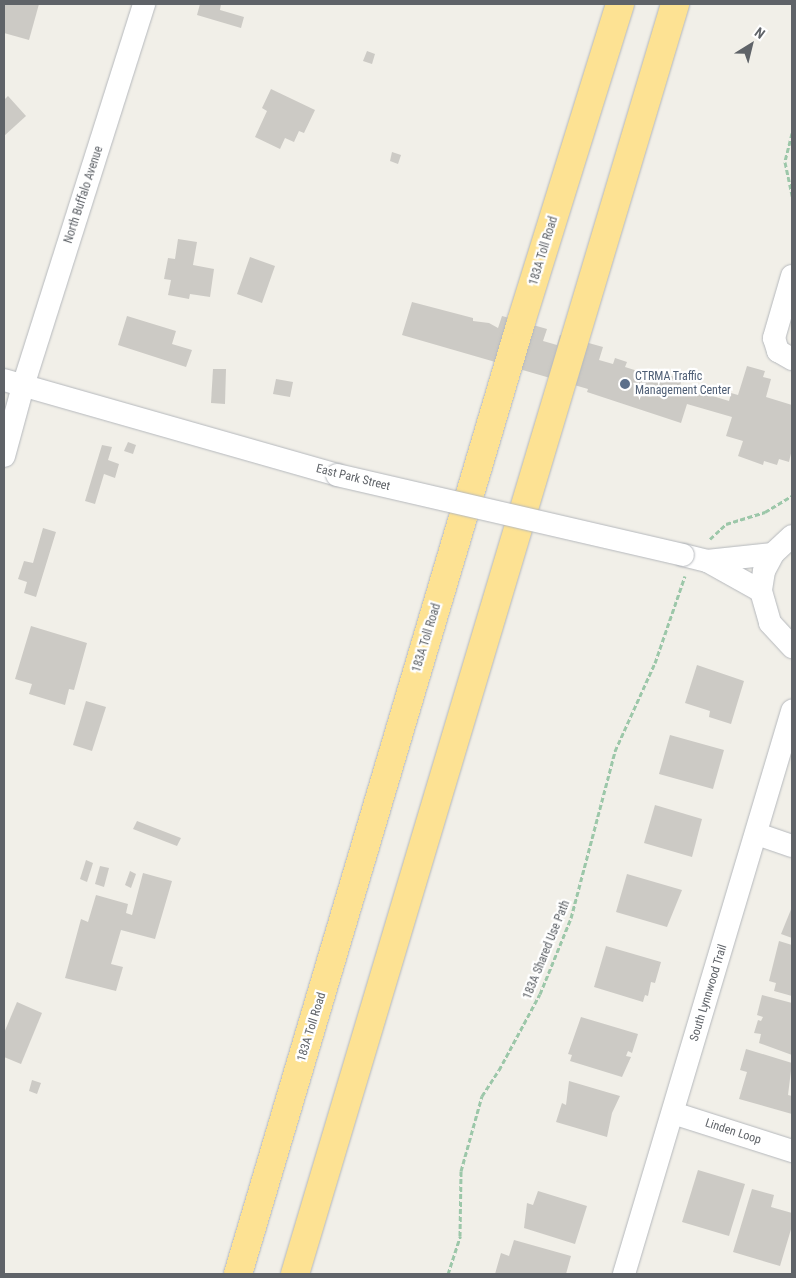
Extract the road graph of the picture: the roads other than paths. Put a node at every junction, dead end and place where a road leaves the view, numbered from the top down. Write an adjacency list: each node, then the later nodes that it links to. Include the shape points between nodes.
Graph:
1 (144, 4): 6 (street, North Buffalo Avenue)
2 (620, 4): 18 (highway, 183A Toll Road, via 521,322)
3 (675, 4): 19 (highway)
4 (792, 276): 5 (street, via 774,338 778,351)
5 (792, 359)
6 (13, 383): 7 (street, North Buffalo Avenue); 9 (street, East Park Street, bridge, via 337,475 685,564)
7 (4, 456)
8 (792, 536): 10 (street)
9 (707, 552): 10 (street, East Park Street); 11 (street, East Park Street)
10 (773, 554): 11 (street, via 764,571)
11 (761, 591): 12 (street, via 770,623)
12 (792, 647)
13 (792, 711): 14 (street, South Lynnwood Trail)
14 (758, 834): 15 (street); 16 (street, South Lynnwood Trail)
15 (792, 846)
16 (673, 1113): 17 (street, Linden Loop); 20 (street, South Lynnwood Trail)
17 (792, 1152)
18 (238, 1274)
19 (295, 1274)
20 (624, 1274)

